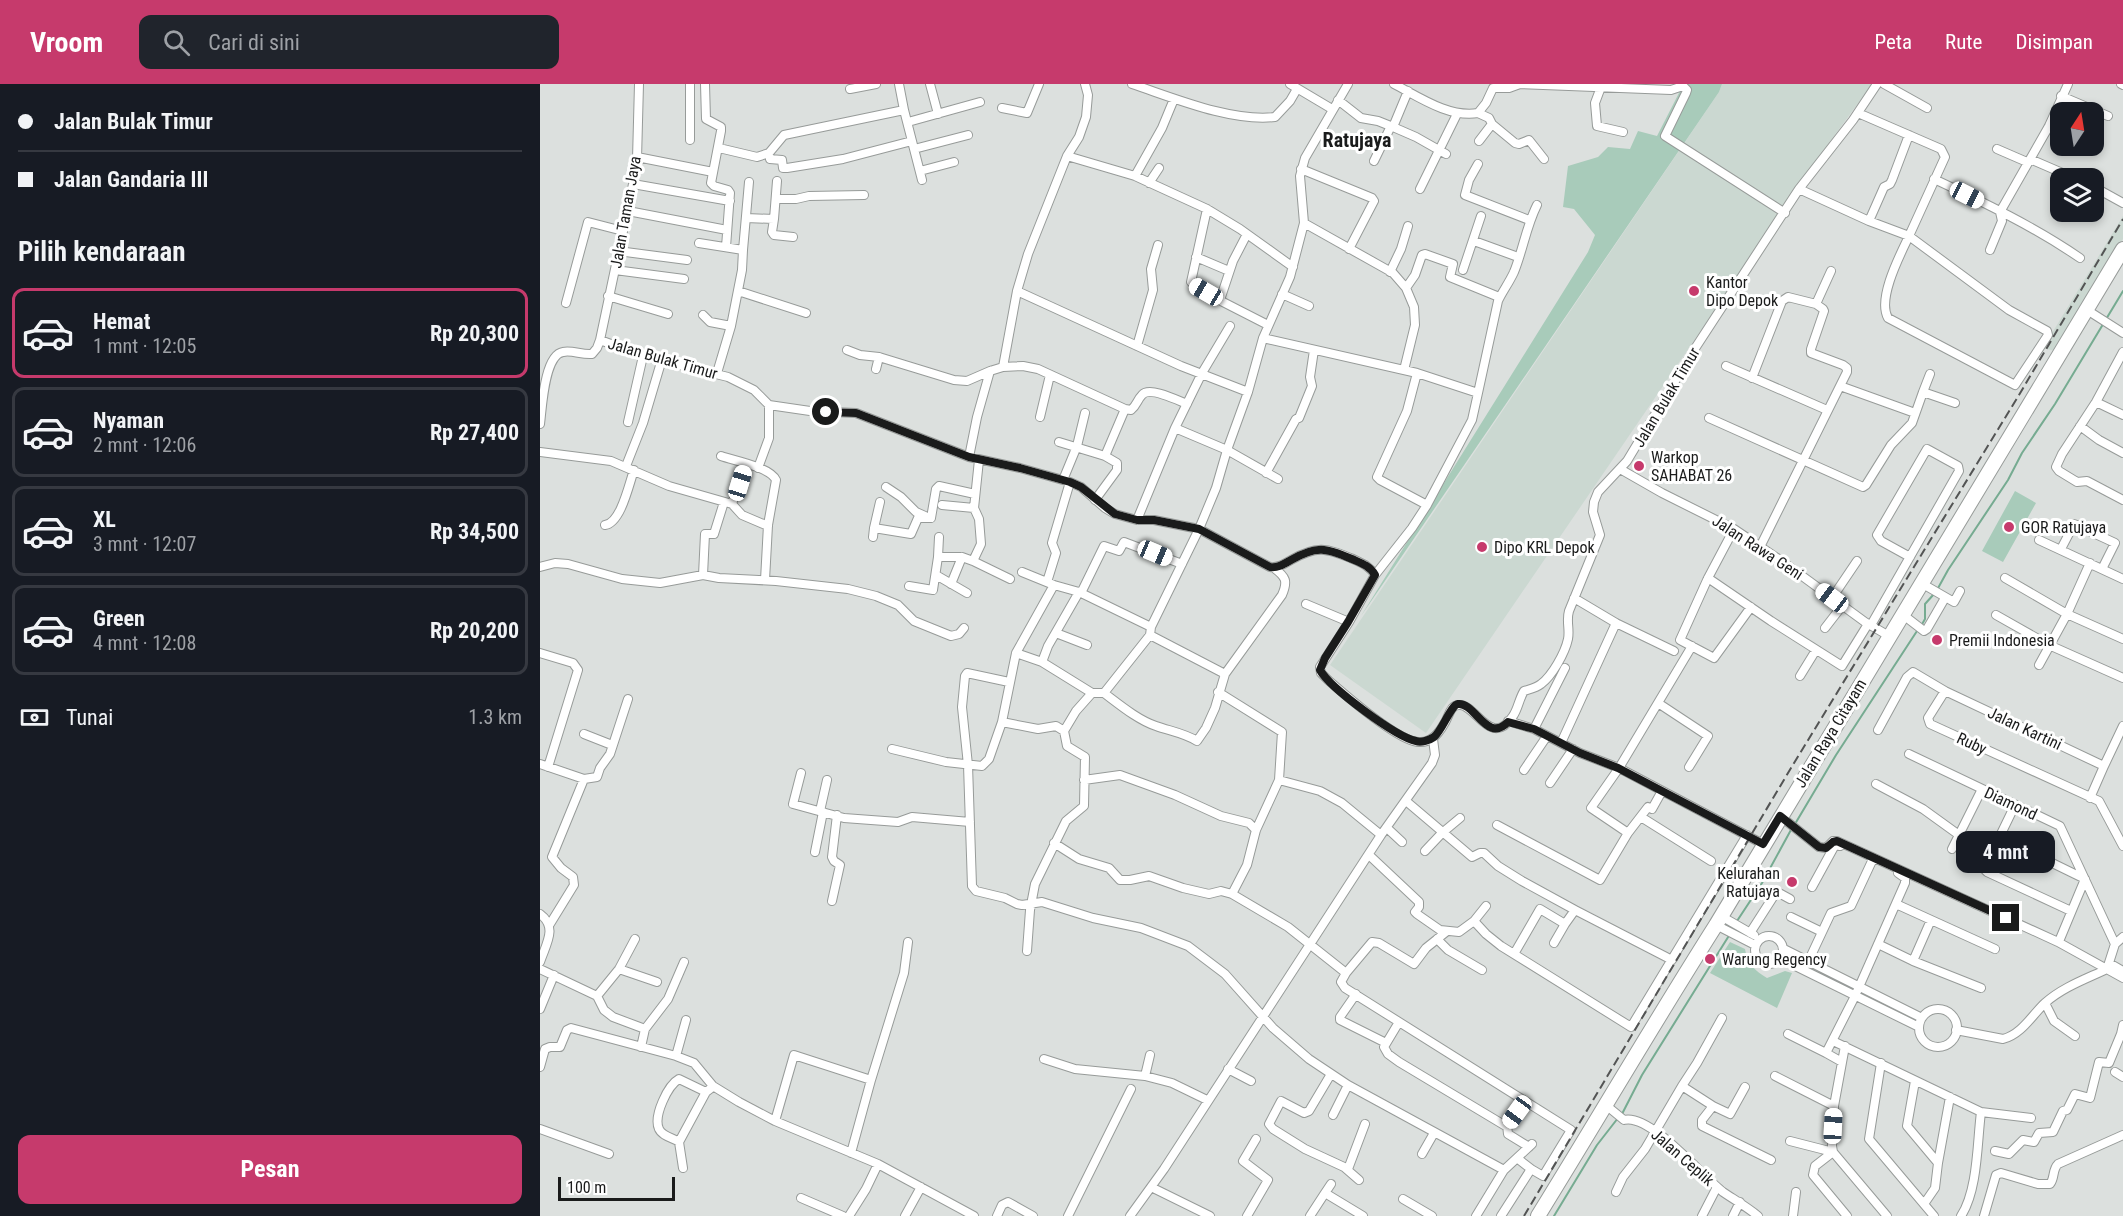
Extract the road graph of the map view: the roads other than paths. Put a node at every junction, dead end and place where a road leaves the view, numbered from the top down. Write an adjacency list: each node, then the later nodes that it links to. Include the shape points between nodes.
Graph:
1 (639, 84): 48 (street, Jalan Taman Jaya)
2 (690, 84): 40 (street)
3 (705, 84): 43 (street, via 706,119 720,127)
4 (876, 84): 19 (street)
5 (899, 84): 28 (street)
6 (931, 84): 31 (street)
7 (1039, 84): 25 (street, via 1027,113)
8 (1085, 84): 47 (street, via 1086,117)
9 (1132, 84): 22 (street)
10 (1348, 84): 23 (street)
11 (1394, 84): 20 (street)
12 (1877, 84): 30 (street, Jalan Bulak Timur)
13 (1884, 84): 26 (street)
14 (2068, 84): 21 (street)
15 (1293, 86): 22 (street, via 1290,101 1275,117 1258,119); 27 (street)
16 (1581, 86): 17 (street); 29 (street, via 1520,84 1493,88)
17 (1601, 87): 18 (street); 37 (street, via 1595,103 1597,126)
18 (1640, 87): 74 (street, via 1671,90 1683,86 1687,90 1684,99 1665,136)
19 (850, 89)
20 (1408, 92): 32 (street); 36 (street)
21 (2061, 96): 33 (street); 50 (street, via 2049,126)
22 (1174, 99): 58 (street)
23 (1338, 100): 27 (street); 36 (street, via 1361,118)
24 (980, 102): 31 (street)
25 (1002, 108)
26 (1927, 108)
27 (1332, 109): 55 (street)
28 (904, 110): 34 (street); 46 (street, via 784,135)
29 (1478, 113): 32 (street); 35 (street)
30 (1858, 113): 39 (street); 65 (street, Jalan Bulak Timur)
31 (938, 114): 34 (street)
32 (1457, 114): 45 (street)
33 (2108, 116)
34 (908, 123): 42 (street)
35 (1492, 124): 41 (street); 49 (street, via 1519,144 1529,140)
36 (1392, 127): 45 (street); 51 (street)
37 (1623, 132)
38 (968, 135): 42 (street)
39 (1909, 135): 59 (street, via 1944,154); 80 (street, via 1892,180 1884,187)
40 (690, 140)
41 (1479, 141)
42 (913, 145): 46 (street, via 787,168 783,168 782,160 770,159); 52 (street, via 921,176)
43 (719, 148): 46 (street, via 757,157); 57 (street)
44 (1997, 149): 50 (street)
45 (1443, 152): 64 (street)
46 (769, 153)
47 (1067, 156): 58 (street); 110 (street)
48 (637, 157): 57 (street); 63 (street, Jalan Taman Jaya)
49 (1544, 159)
50 (2028, 160): 56 (street); 75 (street)
51 (1374, 161)
52 (954, 162)
53 (1478, 164): 79 (street, via 1465,195)
54 (1159, 168): 62 (street)
55 (1301, 169): 81 (street, via 1299,189); 92 (street, via 1374,201)
56 (2050, 169)
57 (713, 172): 69 (street, via 711,183 728,190)
58 (1135, 176): 62 (street)
59 (1934, 179): 75 (street); 86 (street)
60 (777, 181): 68 (street)
61 (749, 182): 77 (street)
62 (1149, 183): 72 (street)
63 (633, 184): 69 (street); 73 (street, Jalan Taman Jaya)
64 (1420, 189)
65 (1799, 189): 74 (street, Jalan Bulak Timur); 80 (street)
66 (2104, 193): 70 (street)
67 (864, 195): 68 (street)
68 (776, 199): 78 (street)
69 (730, 201): 83 (street)
70 (2123, 203)
71 (1537, 205): 79 (street)
72 (1206, 209): 85 (street); 97 (street)
73 (628, 211): 83 (street); 84 (street, Jalan Taman Jaya)
74 (1782, 212): 180 (street, Jalan Bulak Timur)
75 (2000, 212): 95 (street, via 2002,220); 99 (street)
76 (1481, 216): 88 (street)
77 (746, 218): 78 (street); 94 (street)
78 (774, 219): 87 (street, via 774,235)
79 (1529, 220): 98 (street)
80 (1869, 221): 86 (street)
81 (1304, 223): 92 (street); 101 (street)
82 (1408, 226): 106 (street)
83 (727, 230): 91 (street)
84 (623, 231): 96 (street, Jalan Taman Jaya); 115 (street, via 588,222)
85 (1246, 234): 101 (street); 104 (street)
86 (1909, 236): 128 (street, via 2008,310 2047,331); 128 (street, via 1892,274 1885,305 1888,318 2015,385)
87 (793, 237)
88 (1474, 241): 98 (street); 103 (street)
89 (699, 243): 91 (street)
90 (1158, 245): 129 (street, via 1151,269 1153,290)
91 (726, 247): 94 (street)
92 (1350, 249): 106 (street)
93 (2123, 249): 119 (main road, Jalan Raya Citayam)
94 (743, 250): 109 (street)
95 (1990, 250)
96 (618, 251): 100 (street); 102 (street, Jalan Taman Jaya)
97 (1196, 257): 104 (street); 114 (street, via 1191,282)
98 (1518, 257): 113 (street)
99 (2080, 258)
100 (687, 260)
101 (1293, 267): 111 (street)
102 (615, 270): 107 (street); 112 (street, Jalan Taman Jaya)
103 (1463, 270)
104 (1229, 271): 114 (street)
105 (1831, 271): 116 (street)
106 (1390, 272): 108 (street)
107 (684, 279)
108 (1406, 288): 113 (street, via 1425,254 1454,264 1450,276); 140 (street, via 1416,326)
109 (738, 291): 118 (street); 122 (street)
110 (1017, 291): 129 (street); 138 (street)
111 (1282, 294): 117 (street); 124 (street)
112 (608, 296): 120 (street); 127 (street, Jalan Taman Jaya)
113 (1499, 297): 151 (street)
114 (1220, 300): 124 (street)
115 (566, 303)
116 (1816, 304): 147 (street, via 1788,297 1782,301); 148 (street, via 1824,311 1812,353 1847,368)
117 (1309, 306)
118 (806, 313)
119 (2092, 313): 125 (street); 132 (main road, Jalan Raya Citayam)
120 (668, 314)
121 (703, 315): 122 (street, via 710,322)
122 (731, 326): 142 (street)
123 (1230, 326): 143 (street)
124 (1269, 326): 126 (street)
125 (2123, 333)
126 (1263, 338): 131 (street); 149 (street)
127 (600, 339): 134 (street, Jalan Bulak Timur); 164 (street, Jalan Bulak Timur, via 592,354 562,352 554,359 546,377)
128 (2044, 340): 132 (street)
129 (1137, 346): 143 (street)
130 (847, 350): 135 (street)
131 (1314, 350): 140 (street); 181 (street, via 1312,386 1299,418)
132 (2062, 351): 225 (main road, Jalan Raya Citayam)
133 (2122, 354): 152 (street)
134 (643, 356): 136 (street, Jalan Bulak Timur); 163 (street)
135 (879, 357): 139 (street); 141 (street, via 954,380 967,381)
136 (662, 359): 142 (street, Jalan Bulak Timur); 178 (street)
137 (1726, 366): 147 (street)
138 (1003, 367): 141 (street); 146 (street, via 1023,366)
139 (876, 369)
140 (1404, 370): 144 (street)
141 (990, 371): 174 (street)
142 (717, 373): 155 (street, Jalan Bulak Timur, via 753,390)
143 (1202, 373): 149 (street); 154 (street)
144 (1417, 373): 151 (street); 191 (street, via 1407,411 1377,477)
145 (1930, 374): 150 (street)
146 (1050, 375): 156 (street); 161 (street)
147 (1752, 378): 157 (street)
148 (1840, 386): 157 (street); 159 (street)
149 (1248, 392): 169 (street)
150 (1923, 392): 153 (street); 159 (street)
151 (1478, 393): 191 (street, via 1472,420)
152 (2096, 402): 160 (street); 165 (street)
153 (1955, 403)
154 (1187, 404): 156 (street, via 1147,391 1136,406); 166 (street)
155 (769, 405): 174 (street, via 856,413); 179 (street, via 769,438)
156 (1125, 409): 173 (street)
157 (1827, 410): 176 (street)
158 (1085, 413): 168 (street)
159 (1915, 413): 176 (street, via 1863,487)
160 (2123, 415)
161 (1040, 417)
162 (1709, 418): 176 (street)
163 (628, 422)
164 (540, 424)
165 (2080, 426): 171 (street); 187 (street, via 2056,468 2077,482 2087,481)
166 (1175, 428): 169 (street); 194 (street)
167 (1059, 442): 168 (street)
168 (1077, 446): 173 (street); 183 (street)
169 (1227, 450): 181 (street); 197 (street)
170 (540, 452): 178 (street, via 611,461)
171 (2123, 453)
172 (721, 456): 177 (street)
173 (1105, 456): 186 (street, via 1118,466)
174 (969, 457): 175 (street)
175 (979, 460): 183 (street); 185 (street)
176 (1804, 460): 201 (street)
177 (745, 464): 179 (street); 189 (street)
178 (630, 468): 189 (street, via 648,479); 195 (street, via 618,516)
179 (758, 468): 196 (street, via 776,480)
180 (1620, 469): 198 (street, Jalan Rawa Geni); 230 (street, Jalan Bulak Timur, via 1598,492 1594,502 1600,535)
181 (1266, 473): 182 (street)
182 (1278, 479)
183 (1066, 481): 186 (street, via 1081,487); 223 (street, via 1052,543 1056,553)
184 (886, 488): 193 (street, via 901,496 916,512)
185 (975, 494): 192 (street); 193 (street, via 939,486)
186 (1095, 500): 194 (street, via 1115,514)
187 (2123, 500)
188 (880, 502): 193 (street, via 873,532 911,534 918,518)
189 (728, 503): 196 (street, via 741,515); 214 (street, via 714,534 705,534)
190 (942, 505): 192 (street)
191 (1427, 505): 216 (street)
192 (974, 508): 206 (street, via 982,533)
193 (931, 518)
194 (1137, 520): 197 (street)
195 (605, 525)
196 (768, 526): 221 (street)
197 (1199, 529): 209 (street); 211 (street)
198 (1734, 530): 201 (street, Jalan Rawa Geni); 217 (street)
199 (939, 537): 203 (street)
200 (2039, 540): 202 (street)
201 (1760, 546): 231 (street, Jalan Rawa Geni)
202 (2061, 549): 208 (street); 212 (street, via 2074,524 2115,543)
203 (938, 556): 204 (street); 215 (street)
204 (962, 557): 206 (street); 222 (street)
205 (1910, 557): 205 (street, via 1959,471 1958,466 1927,449 1877,535); 240 (street)
206 (973, 561): 219 (street)
207 (1857, 561): 231 (street)
208 (2090, 563): 212 (street); 235 (street)
209 (1182, 564): 228 (street, via 1128,542 1119,550 1104,546); 243 (street)
210 (540, 567): 214 (street, via 568,564 622,579 660,583)
211 (1274, 568): 216 (street, via 1319,548 1365,565); 257 (street, via 1286,581 1282,595)
212 (2102, 569): 220 (street)
213 (1022, 572): 223 (street)
214 (703, 575): 221 (street)
215 (936, 575): 222 (street); 224 (street, via 932,591)
216 (1375, 575): 238 (street)
217 (1708, 578): 234 (street); 249 (street, via 1680,638)
218 (2005, 578): 235 (street)
219 (1010, 579)
220 (2123, 579)
221 (765, 580): 241 (street, via 866,593 898,605 914,621 951,636)
222 (951, 584): 227 (street)
223 (1051, 584): 228 (street); 253 (street)
224 (909, 586)
225 (1925, 586): 229 (street); 237 (main road, Jalan Raya Citayam)
226 (1960, 591): 229 (street, via 1955,602)
227 (967, 593)
228 (1080, 593): 243 (street); 244 (street)
229 (1943, 596): 237 (street, via 1924,631)
230 (1574, 598): 239 (street); 268 (street, Jalan Bulak Timur, via 1566,619 1568,640 1564,650 1544,682 1524,691)
231 (1832, 598): 233 (street, Jalan Rawa Geni)
232 (1306, 604): 238 (street)
233 (1842, 606): 240 (street, Jalan Rawa Geni); 242 (street)
234 (1750, 607): 249 (street, via 1714,658); 250 (street)
235 (2067, 614): 246 (street); 248 (street)
236 (1996, 615): 248 (street)
237 (1906, 617): 245 (main road, Jalan Raya Citayam)
238 (1348, 622): 275 (street, via 1320,667 1322,673 1401,736 1419,742)
239 (1616, 623): 251 (street); 276 (street)
240 (1869, 625): 245 (street, Jalan Rawa Geni); 250 (street, via 1842,666)
241 (964, 628)
242 (1825, 628)
243 (1151, 631): 257 (street); 264 (street)
244 (1056, 633): 247 (street); 254 (street)
245 (1889, 636): 303 (main road, Jalan Raya Citayam)
246 (2123, 639)
247 (1087, 645)
248 (2049, 645): 255 (street); 259 (street)
249 (1692, 646): 266 (street)
250 (1816, 650): 258 (street)
251 (1674, 651)
252 (540, 653): 281 (street, via 573,663 578,670)
253 (1016, 653): 254 (street); 260 (street)
254 (1042, 662): 263 (street)
255 (2038, 666)
256 (1566, 668): 270 (street)
257 (1225, 674): 262 (street)
258 (1800, 676)
259 (2123, 678)
260 (1009, 682): 267 (street); 282 (street, via 967,673 965,676 962,708)
261 (1946, 691): 271 (street, via 1910,673); 283 (street, Jalan Kartini); 296 (street, Ruby, via 1928,718 1930,724)
262 (1218, 692): 264 (street, via 1215,708 1197,741 1154,726); 291 (street, via 1282,732)
263 (1092, 693): 264 (street); 272 (street)
264 (1104, 693)
265 (628, 699): 277 (street)
266 (1658, 703): 284 (street, via 1708,736); 285 (street)
267 (1002, 722): 272 (street, via 1038,729 1056,726); 282 (street, via 986,764)
268 (1508, 722): 270 (street); 275 (street, via 1492,727 1458,704)
269 (2123, 726): 283 (street)
270 (1534, 729): 274 (street)
271 (1878, 729)
272 (1064, 731): 290 (street, via 1067,746 1085,757)
273 (585, 734): 277 (street)
274 (1547, 736): 276 (street); 286 (street)
275 (1433, 739): 297 (street, via 1432,763)
276 (1561, 743): 279 (street)
277 (612, 745): 288 (street, via 597,777)
278 (892, 749): 282 (street)
279 (1573, 749): 285 (street); 292 (street)
280 (1909, 754): 294 (street, Diamond)
281 (544, 765): 288 (street)
282 (968, 765): 304 (street)
283 (2104, 766): 296 (street)
284 (1689, 767)
285 (1618, 768): 295 (street); 309 (street, via 1591,808)
286 (1524, 770)
287 (801, 773): 299 (street, via 793,804)
288 (584, 779): 339 (street, via 552,857 573,877 574,885)
289 (827, 780): 299 (street)
290 (1084, 780): 307 (street, via 1120,775 1221,816 1249,823); 316 (street, via 1084,806 1066,821)
291 (1279, 780): 307 (street); 312 (street, via 1320,791)
292 (1550, 783)
293 (1876, 784): 311 (street, via 1923,809)
294 (1982, 789): 298 (street, Diamond); 311 (street)
295 (1662, 791): 301 (street, via 1653,809 1648,807); 310 (street)
296 (2090, 798): 314 (street, Ruby, via 2102,804)
297 (1406, 801): 306 (street); 308 (street)
298 (2015, 805): 313 (street); 324 (street, Diamond, via 2060,826)
299 (822, 812): 300 (street); 320 (street)
300 (837, 816): 304 (street, via 897,822 912,817); 328 (street, via 832,857 840,866)
301 (1641, 817): 309 (street); 322 (street)
302 (1460, 818): 308 (street)
303 (1784, 819): 317 (main road, Jalan Raya Citayam); 348 (street, via 1819,847 1826,848 1837,841)
304 (970, 822): 329 (street, via 972,886 976,891 1022,905)
305 (1497, 825): 309 (street, via 1600,880)
306 (1387, 828): 312 (street); 315 (street)
307 (1256, 830): 326 (street, via 1247,865)
308 (1442, 832): 319 (street); 332 (street, via 1472,856 1484,853 1498,866)
309 (1629, 833)
310 (1747, 835): 317 (street); 360 (street)
311 (1959, 835): 318 (street)
312 (1381, 836): 321 (street)
313 (1999, 837): 324 (street); 333 (street, via 1985,865 1987,872)
314 (2122, 837)
315 (1402, 842)
316 (1054, 843): 326 (street, via 1079,859 1109,868 1120,880 1149,876 1209,894); 329 (street)
317 (1763, 844): 338 (main road, Jalan Raya Citayam)
318 (1952, 849)
319 (1425, 851)
320 (815, 852)
321 (1369, 855): 341 (street, via 1419,902 1415,912); 354 (street)
322 (1711, 861)
323 (1872, 861): 325 (street, via 1836,845); 330 (street, via 1905,878); 343 (street, via 1851,906 1831,913)
324 (2085, 879): 333 (street); 353 (street, Diamond)
325 (1812, 887)
326 (1232, 894): 354 (street, via 1288,927)
327 (1790, 899): 344 (street, via 1775,894)
328 (832, 902)
329 (1031, 902): 357 (street); 381 (street, via 1141,928 1188,946 1225,974)
330 (1896, 904): 336 (street); 352 (street)
331 (1486, 906): 337 (street)
332 (1575, 910): 340 (street); 360 (street)
333 (2071, 911): 348 (street)
334 (540, 914): 339 (street)
335 (1791, 917): 343 (street)
336 (1931, 920): 356 (street); 361 (street)
337 (1474, 921): 341 (street, via 1459,932); 358 (street)
338 (1722, 922): 342 (street); 423 (main road, Jalan Raya Citayam, via 1670,997)
339 (550, 924): 362 (street)
340 (1565, 924): 350 (street); 358 (street, via 1540,909)
341 (1446, 932): 347 (street)
342 (1738, 932): 344 (street); 351 (street)
343 (1822, 932): 364 (street)
344 (1750, 933): 351 (street)
345 (2123, 937): 353 (street)
346 (635, 939): 367 (street)
347 (1437, 939): 368 (street); 370 (street, via 1414,964 1372,942)
348 (2059, 940): 365 (street)
349 (908, 942): 410 (street, via 904,973)
350 (1554, 942)
351 (1758, 942): 355 (street, via 1768,936 1777,938); 359 (street, via 1755,954 1760,962 1773,964)
352 (1878, 944): 361 (street); 374 (street)
353 (2115, 944): 365 (street)
354 (1310, 945): 370 (street); 381 (street)
355 (1784, 949): 359 (street); 364 (street)
356 (1995, 949)
357 (1027, 951)
358 (1514, 954): 360 (street, via 1631,1027)
359 (1781, 958): 378 (street)
360 (1672, 960)
361 (1913, 961): 375 (street)
362 (540, 962)
363 (684, 962): 388 (street, via 668,999)
364 (1808, 962): 374 (street)
365 (2108, 966): 369 (street); 372 (street); 379 (street)
366 (540, 969): 371 (street)
367 (619, 969): 373 (street); 377 (street)
368 (1482, 970)
369 (2123, 971)
370 (1346, 973): 376 (street, via 1342,985)
371 (554, 975): 377 (street); 380 (street)
372 (2123, 978)
373 (657, 982)
374 (1859, 987): 378 (street); 383 (street)
375 (1981, 988)
376 (1356, 994): 385 (street); 393 (street, via 1341,1022)
377 (597, 996): 388 (street, via 608,1014)
378 (1855, 996): 387 (street); 392 (street)
379 (2045, 1003): 389 (street, via 2010,1037); 391 (street, via 2054,1021)
380 (540, 1009)
381 (1262, 1016): 404 (street); 406 (street, via 1284,1039)
382 (1722, 1018): 414 (street)
383 (1922, 1018): 387 (street); 389 (street, via 1932,1011 1944,1011 1953,1019)
384 (686, 1020): 399 (street)
385 (1399, 1022): 393 (street); 420 (street)
386 (2123, 1025): 437 (street, via 2109,1063 2099,1062 2090,1098 2075,1094 2053,1132 2039,1132 2034,1142 2023,1140 2009,1154)
387 (1919, 1027): 389 (street, via 1923,1041 1934,1047 1946,1045)
388 (645, 1029): 395 (street)
389 (1956, 1030)
390 (1788, 1034): 397 (street)
391 (2075, 1036)
392 (1833, 1041): 394 (street); 397 (street)
393 (1386, 1043): 429 (street, via 1384,1050 1388,1054)
394 (1845, 1046): 401 (street); 402 (street)
395 (641, 1047): 396 (street, via 571,1028 560,1047); 399 (street)
396 (543, 1048): 403 (street)
397 (1826, 1053): 401 (street)
398 (1150, 1055): 407 (street)
399 (676, 1056): 416 (street, via 694,1064)
400 (1044, 1059): 407 (street, via 1075,1069)
401 (1842, 1062): 421 (street)
402 (1881, 1064): 412 (street); 461 (street, via 1869,1138)
403 (540, 1067)
404 (1228, 1069): 411 (street); 419 (street)
405 (2115, 1072): 409 (street)
406 (1331, 1074): 413 (street); 447 (street, via 1309,1111 1304,1113 1281,1101 1269,1124 1305,1149)
407 (1145, 1076): 419 (street, via 1172,1083)
408 (1775, 1076): 421 (street)
409 (2123, 1077)
410 (871, 1080): 427 (street, via 794,1055); 439 (street)
411 (1251, 1081)
412 (1915, 1081): 418 (street); 444 (street, via 1907,1126)
413 (1348, 1085): 425 (street); 432 (street)
414 (1682, 1086): 422 (street); 431 (street)
415 (1745, 1087): 422 (street, via 1731,1114)
416 (709, 1089): 427 (street); 436 (street); 436 (street, via 680,1079 669,1089 658,1127)
417 (1131, 1089): 469 (street)
418 (1950, 1097): 424 (street); 444 (street)
419 (1207, 1100): 453 (street)
420 (1524, 1101): 429 (street); 448 (street, via 1571,1130 1544,1176)
421 (1834, 1106): 438 (street)
422 (1713, 1107): 443 (street, via 1702,1120 1702,1126)
423 (1610, 1108): 431 (street, Jalan Ceplik, via 1624,1120); 477 (main road, Jalan Raya Citayam)
424 (1981, 1112): 426 (street); 485 (street, via 1972,1187)
425 (1333, 1115)
426 (2031, 1118)
427 (775, 1120): 439 (street)
428 (1365, 1124): 447 (street)
429 (1507, 1125): 442 (street, via 1508,1134 1530,1146)
430 (540, 1129): 440 (street)
431 (1655, 1131): 454 (street, Jalan Ceplik); 455 (street)
432 (1434, 1133): 441 (street); 449 (street)
433 (2123, 1136): 486 (street, via 2058,1164 2050,1184 1996,1175)
434 (1256, 1139): 471 (street, via 1243,1161 1267,1178 1267,1182)
435 (1790, 1140): 438 (street)
436 (679, 1142): 446 (street)
437 (1995, 1151)
438 (1833, 1152): 482 (street, via 1812,1171); 483 (street)
439 (851, 1153): 445 (street)
440 (609, 1154)
441 (1422, 1154)
442 (1516, 1158): 448 (street); 449 (street)
443 (1771, 1160)
444 (1938, 1163): 461 (street, via 1935,1188)
445 (878, 1164): 452 (street); 464 (street)
446 (683, 1168)
447 (1348, 1169): 450 (street)
448 (1531, 1169): 476 (street)
449 (1504, 1170): 475 (street)
450 (1359, 1180)
451 (1331, 1184): 457 (street)
452 (921, 1187): 465 (street); 466 (street)
453 (1151, 1187): 462 (street); 470 (street)
454 (1718, 1187): 460 (street, Jalan Ceplik); 478 (street)
455 (1616, 1191)
456 (1796, 1192): 481 (street)
457 (1325, 1193): 472 (street); 473 (street)
458 (801, 1198): 463 (street)
459 (1402, 1199): 474 (street)
460 (1740, 1202): 479 (street); 480 (street, Jalan Ceplik)
461 (1924, 1203): 484 (street)
462 (1133, 1215)
463 (843, 1216)
464 (849, 1216)
465 (906, 1216)
466 (974, 1216)
467 (997, 1216): 468 (street, via 1002,1204 1008,1202)
468 (1033, 1216)
469 (1068, 1216)
470 (1210, 1216)
471 (1247, 1216)
472 (1310, 1216)
473 (1363, 1216)
474 (1432, 1216)
475 (1476, 1216)
476 (1501, 1216)
477 (1538, 1216)
478 (1702, 1216)
479 (1733, 1216)
480 (1758, 1216)
481 (1793, 1216)
482 (1847, 1216)
483 (1887, 1216)
484 (1934, 1216)
485 (1961, 1216)
486 (1984, 1216)

